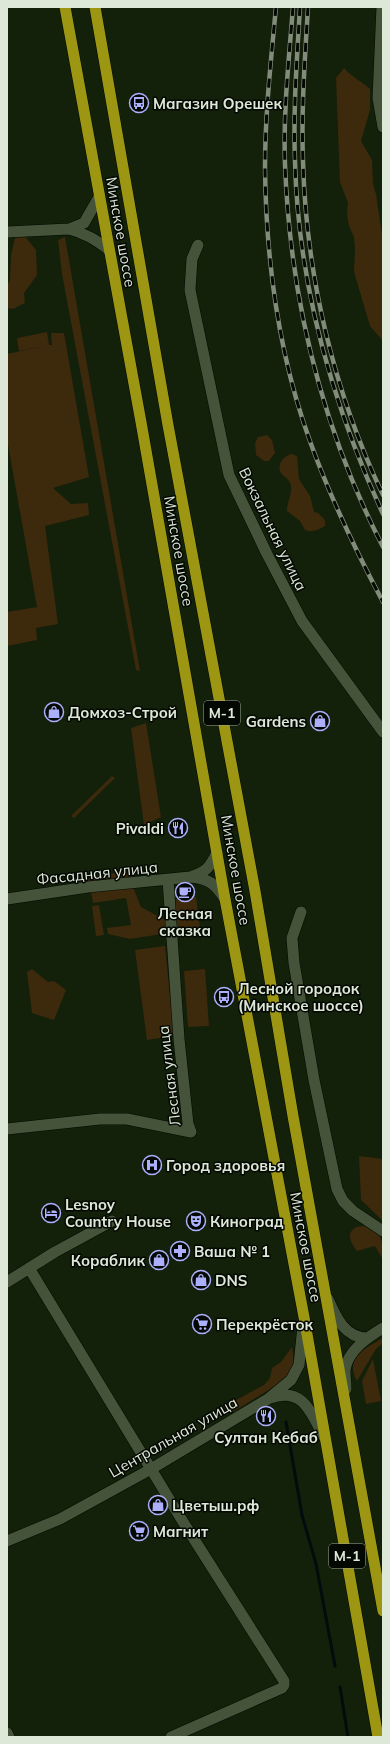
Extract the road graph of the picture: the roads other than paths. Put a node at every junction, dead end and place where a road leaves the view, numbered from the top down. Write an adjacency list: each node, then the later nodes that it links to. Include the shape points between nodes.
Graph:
1 (65, 7): 5 (highway, Минское шоссе / М-1)
2 (95, 7): 22 (highway, Минское шоссе / М-1)
3 (382, 7): 4 (street, via 378,98)
4 (383, 127)
5 (99, 197): 6 (street, via 84,223); 9 (highway, Минское шоссе / М-1)
6 (69, 228): 7 (street); 9 (street, via 93,237)
7 (7, 232)
8 (198, 245): 10 (street, Вокзальная улица, via 192,259 190,290 229,475 302,621)
9 (109, 250): 11 (highway, Минское шоссе / М-1)
10 (383, 732)
11 (217, 853): 12 (street, Фасадная улица, via 210,867); 14 (highway, Минское шоссе / М-1)
12 (190, 877): 13 (street, Фасадная улица); 14 (street, Фасадная улица, via 211,882)
13 (168, 880): 15 (street, Фасадная улица, via 88,887); 17 (street, Лесная улица, via 179,1039 191,1132 127,1119 100,1119)
14 (225, 898): 23 (highway, Минское шоссе / М-1)
15 (7, 899)
16 (301, 912): 19 (street, via 292,938 294,963 336,1189 353,1211)
17 (7, 1128)
18 (112, 1221): 20 (street)
19 (383, 1231)
20 (29, 1268): 21 (street); 29 (street)
21 (7, 1282)
22 (324, 1288): 25 (street, via 342,1326 358,1338); 27 (highway, Минское шоссе / М-1)
23 (304, 1317): 26 (street, Центральная улица, via 299,1365 291,1380); 28 (highway, Минское шоссе / М-1)
24 (383, 1328): 25 (street)
25 (367, 1338): 27 (street, via 350,1356 345,1370)
26 (268, 1399): 28 (street, via 289,1395 301,1399); 29 (street, Центральная улица)
27 (348, 1420): 31 (highway, Минское шоссе / М-1)
28 (326, 1442): 35 (highway, Минское шоссе / М-1)
29 (151, 1469): 30 (street, Центральная улица, via 60,1519); 34 (street, via 284,1681 282,1688)
30 (7, 1540)
31 (383, 1611)
32 (7, 1733): 33 (street)
33 (10, 1737)
34 (171, 1737)
35 (378, 1737)

